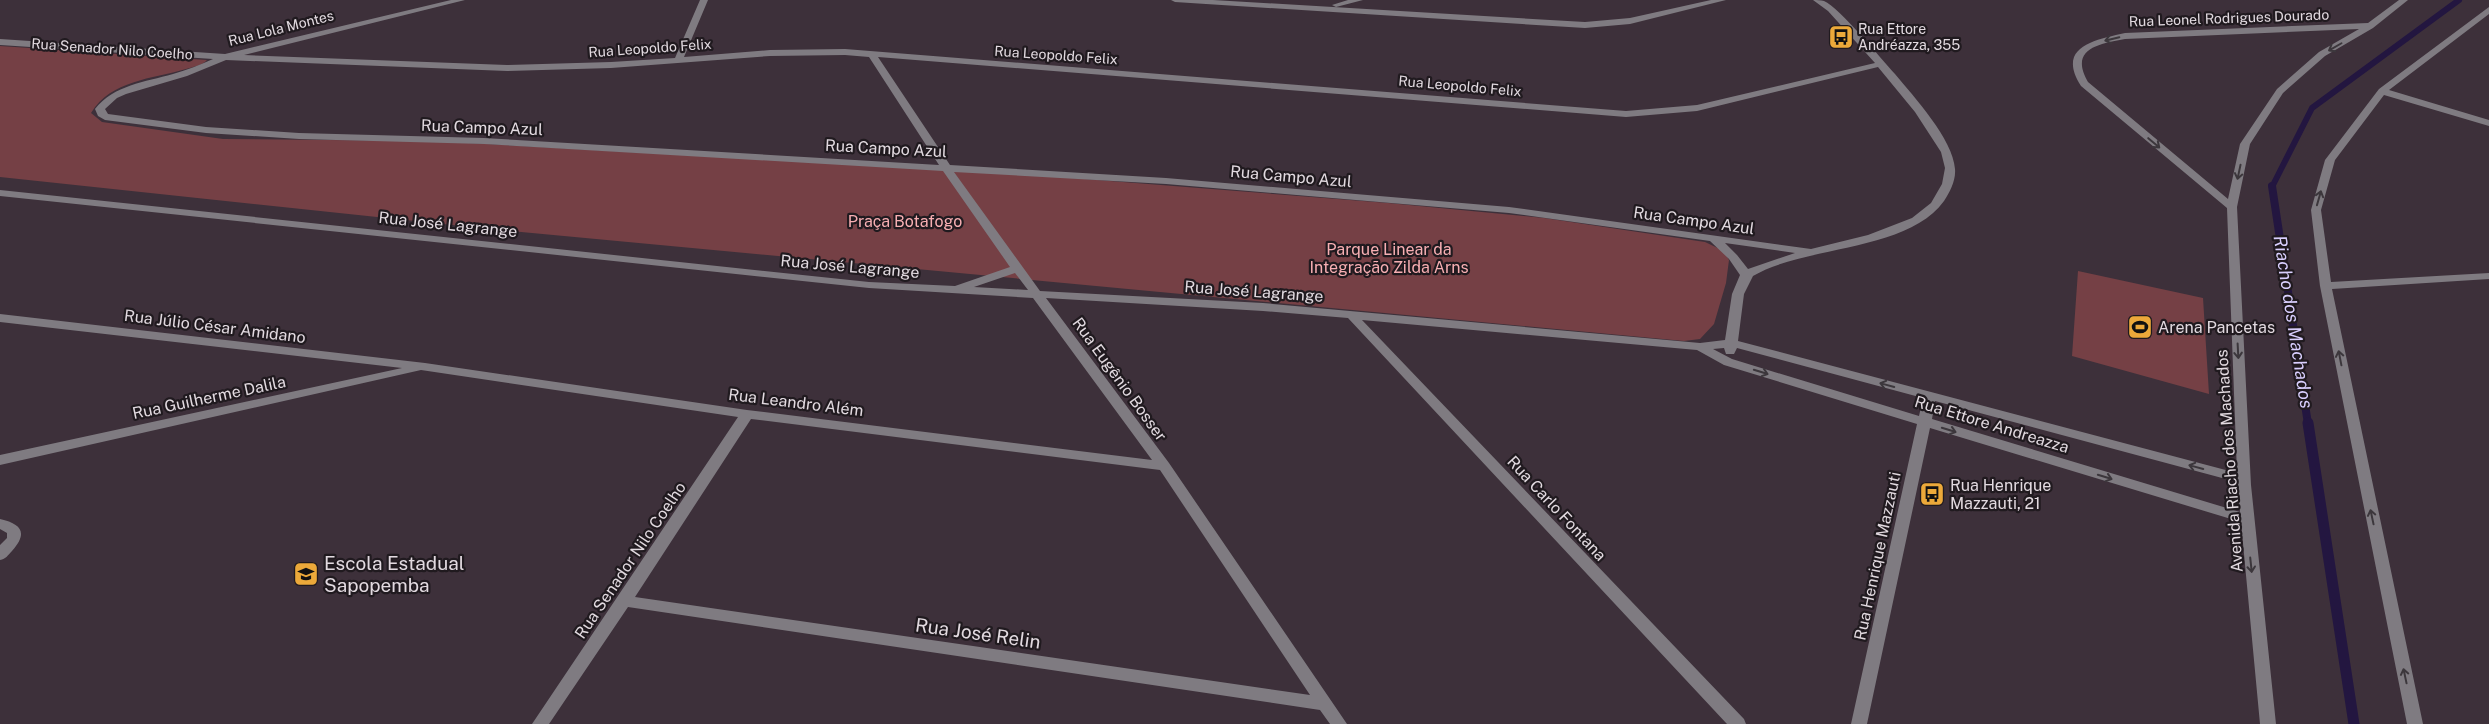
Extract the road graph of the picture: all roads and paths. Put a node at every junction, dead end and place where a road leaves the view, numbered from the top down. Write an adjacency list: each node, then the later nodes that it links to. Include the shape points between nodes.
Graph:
1 (461, 0): 14 (street, Rua Lola Montes)
2 (704, 0): 15 (street)
3 (1175, 0): 9 (street)
4 (1360, 0): 9 (street)
5 (1722, 0): 9 (street, via 1630,21 1585,25)
6 (1817, 0): 8 (street)
7 (2404, 0): 11 (street, Avenida Riacho dos Machados)
8 (1830, 4): 16 (street)
9 (1321, 8)
10 (2489, 10): 17 (street)
11 (2370, 26): 21 (street, Avenida Riacho dos Machados, one-way to 21, via 2322,54 2280,91 2245,144); 21 (street, Rua Leonel Rodrigues Dourado, one-way to 21, via 2125,36 2082,50 2076,60 2076,73 2084,84)
12 (0, 42): 14 (street, Rua Senador Nilo Coelho)
13 (872, 55): 15 (street, Rua Leopoldo Felix, via 804,52); 16 (street, Rua Leopoldo Felix, via 1626,114 1697,108); 19 (street, Rua Eugênio Bosser)
14 (225, 57): 15 (street, Rua Leopoldo Felix, via 507,68); 19 (street, Rua Campo Azul, via 202,68 126,90 104,102 101,114 162,126 216,130)
15 (678, 60)
16 (1880, 64): 23 (street, via 1902,87 1944,147 1950,168 1947,187 1919,219 1892,232)
17 (2382, 91): 18 (street); 27 (street, one-way to 17, via 2316,210 2330,160)
18 (2489, 124)
19 (945, 166): 22 (street, Rua Campo Azul, via 1148,179 1509,210); 24 (street, Rua Eugênio Bosser)
20 (0, 193): 28 (street, Rua José Lagrange)
21 (2232, 208): 41 (street, Avenida Riacho dos Machados, one-way to 41)
22 (1712, 237): 23 (street, Rua Campo Azul); 25 (street)
23 (1811, 252): 25 (street)
24 (1017, 268): 28 (street); 29 (street, Rua Eugênio Bosser)
25 (1746, 275): 32 (street, via 1739,289)
26 (2489, 276): 27 (street)
27 (2326, 286): 52 (street, one-way to 27)
28 (951, 291): 29 (street, Rua José Lagrange)
29 (1038, 295): 30 (street, Rua José Lagrange); 40 (street, Rua Eugênio Bosser)
30 (1351, 315): 33 (street, Rua José Lagrange); 49 (street, Rua Carlo Fontana)
31 (0, 318): 35 (street, Rua Júlio César Amidano)
32 (1732, 343): 33 (street, Rua Ettore Andreazza); 34 (street); 36 (street, Rua Ettore Andreazza, one-way to 32)
33 (1700, 347): 34 (street, Rua Ettore Andreazza)
34 (1728, 362): 38 (street, Rua Ettore Andreazza, one-way to 38)
35 (426, 367): 37 (street, Rua Leandro Além); 39 (street, Rua Guilherme Dalila)
36 (1930, 396): 38 (street, Rua Henrique Mazzauti); 41 (street, Rua Ettore Andreazza, one-way to 36)
37 (747, 414): 40 (street, Rua Leandro Além); 45 (street, Rua Senador Nilo Coelho)
38 (1924, 422): 42 (street, Rua Ettore Andreazza, one-way to 42); 50 (street, Rua Henrique Mazzauti)
39 (0, 460)
40 (1164, 466): 46 (street, Rua Eugênio Bosser)
41 (2243, 479): 42 (street, Avenida Riacho dos Machados)
42 (2246, 519): 51 (street, Avenida Riacho dos Machados, one-way to 51)
43 (0, 524): 44 (street, via 14,531 14,539)
44 (0, 555)
45 (624, 601): 46 (street, Rua José Relin); 47 (street, Rua Senador Nilo Coelho)
46 (1326, 704): 48 (street, Rua Eugênio Bosser)
47 (540, 724)
48 (1339, 724)
49 (1738, 724)
50 (1859, 724)
51 (2268, 724)
52 (2415, 724)

